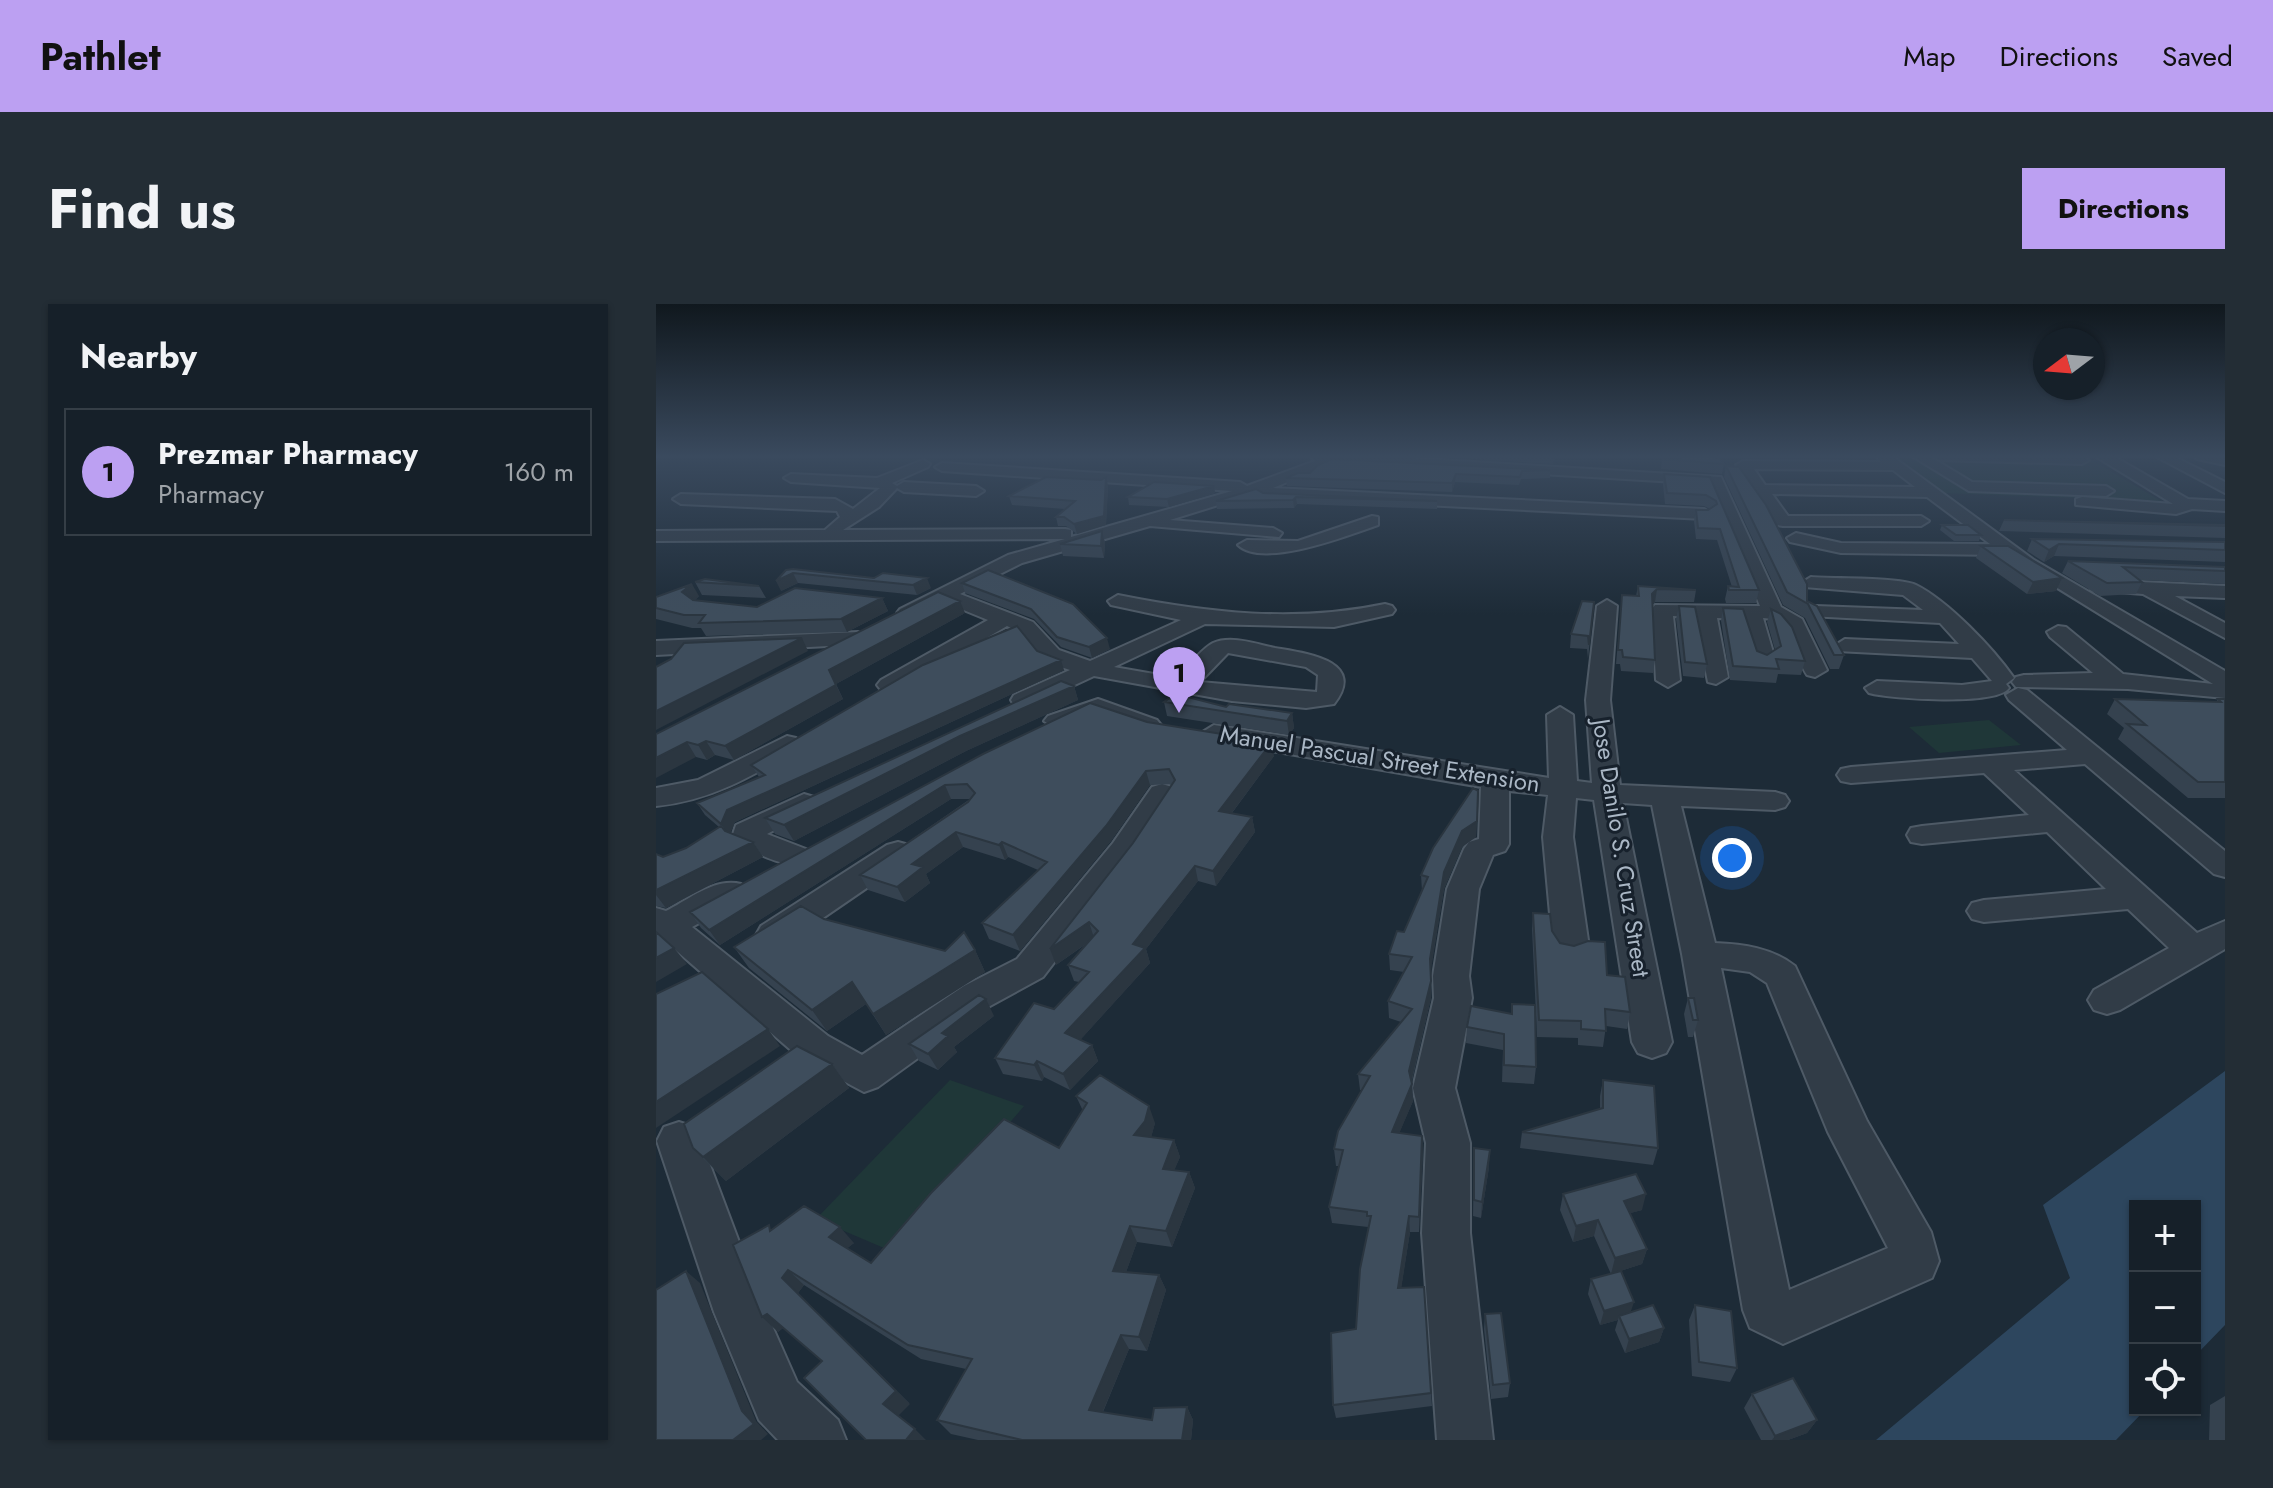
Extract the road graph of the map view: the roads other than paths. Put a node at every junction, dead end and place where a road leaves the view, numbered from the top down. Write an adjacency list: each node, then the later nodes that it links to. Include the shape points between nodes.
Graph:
1 (845, 509): 17 (street)
2 (863, 509): 17 (street)
3 (1176, 509): 13 (street)
4 (1628, 509): 14 (street)
5 (1728, 509): 43 (street)
6 (1772, 509): 19 (street, via 1781,520)
7 (1810, 509): 19 (street)
8 (1843, 509): 20 (street)
9 (1874, 509): 21 (street)
10 (1907, 509): 21 (street, via 1921,521)
11 (1952, 509): 31 (street)
12 (2127, 509): 23 (street, via 2152,525)
13 (1152, 512): 24 (street); 25 (street); 28 (street, via 1189,528)
14 (1704, 514)
15 (883, 517): 16 (street)
16 (1068, 517)
17 (849, 518): 27 (street)
18 (1372, 521): 25 (street, via 1288,547 1159,540)
19 (1822, 521): 20 (street)
20 (1857, 522): 21 (street)
21 (1887, 522)
22 (2002, 523): 31 (street)
23 (2185, 525)
24 (1097, 527): 25 (street); 27 (street); 37 (street, via 992,568)
25 (1123, 528)
26 (1936, 532): 31 (street)
27 (827, 533): 29 (street)
28 (1273, 533)
29 (656, 536)
30 (1796, 538): 31 (street, via 1841,548)
31 (2001, 542): 32 (street); 34 (street)
32 (2073, 565)
33 (1811, 583): 45 (street, via 1908,589)
34 (2059, 585): 35 (street); 60 (street)
35 (2143, 587): 36 (street); 50 (street)
36 (2225, 592)
37 (932, 600): 39 (street); 47 (street); 48 (street)
38 (1118, 601): 46 (street)
39 (891, 602)
40 (1607, 606): 75 (street, Jose Danilo S. Cruz Street, via 1598,700)
41 (1385, 610): 46 (street, via 1334,621)
42 (1705, 611): 43 (street); 58 (street); 59 (street, via 1662,609)
43 (1761, 612): 54 (street); 57 (street, via 1794,624)
44 (1816, 612): 45 (street)
45 (1946, 617): 53 (street)
46 (1202, 618): 56 (street)
47 (1005, 619): 56 (street, via 1030,626 1051,656); 65 (street)
48 (871, 632): 52 (street); 55 (street)
49 (2058, 632): 61 (street)
50 (2225, 632)
51 (1845, 646): 53 (street)
52 (656, 648)
53 (1979, 652): 63 (street)
54 (1764, 659)
55 (818, 660)
56 (1089, 670): 62 (street); 66 (street)
57 (1815, 670)
58 (1716, 677)
59 (1668, 680)
60 (2209, 682): 61 (street)
61 (2119, 683): 63 (street)
62 (1184, 685): 62 (street, via 1227,646 1313,661 1330,673 1329,694 1315,702)
63 (2010, 686): 64 (street, via 1962,692); 70 (street)
64 (1877, 688)
65 (867, 698)
66 (1005, 709)
67 (1560, 715): 74 (street)
68 (811, 730): 78 (street, via 729,778 696,791)
69 (1030, 735): 73 (street, Manuel Pascual Street Extension, via 1098,706 1151,725)
70 (2089, 756): 71 (street); 86 (street)
71 (1991, 764): 72 (street); 81 (street)
72 (1851, 775)
73 (1495, 779): 74 (street, Manuel Pascual Street Extension); 101 (street, via 1494,844 1480,849 1463,889 1451,976 1453,998 1434,1088 1448,1143 1446,1233)
74 (1563, 788): 75 (street, Manuel Pascual Street Extension); 91 (street, via 1558,837)
75 (1607, 792): 79 (street, Manuel Pascual Street Extension); 96 (street, Jose Danilo S. Cruz Street)
76 (1162, 793): 97 (street, via 1124,850 1021,975 987,990 864,1075)
77 (823, 794): 85 (street, via 747,832 747,837)
78 (656, 797)
79 (1665, 799): 80 (street, Manuel Pascual Street Extension); 92 (street)
80 (1775, 801)
81 (2054, 822): 83 (street); 87 (street)
82 (925, 833): 93 (street)
83 (1922, 835)
84 (823, 841): 85 (street)
85 (795, 856): 89 (street)
86 (2225, 867)
87 (2135, 897): 88 (street); 90 (street)
88 (1984, 911)
89 (660, 923): 93 (street)
90 (2210, 942): 95 (street)
91 (1571, 947)
92 (1700, 954): 92 (street, via 1768,1310 1783,1318 1915,1261 1914,1249 1850,1132 1782,975 1757,961)
93 (719, 966): 94 (street); 97 (street)
94 (681, 987)
95 (2107, 1000)
96 (1652, 1042)
97 (814, 1047): 98 (street)
98 (777, 1072)
99 (683, 1138): 100 (street, via 740,1312 778,1401)
100 (818, 1440)
101 (1465, 1440)

